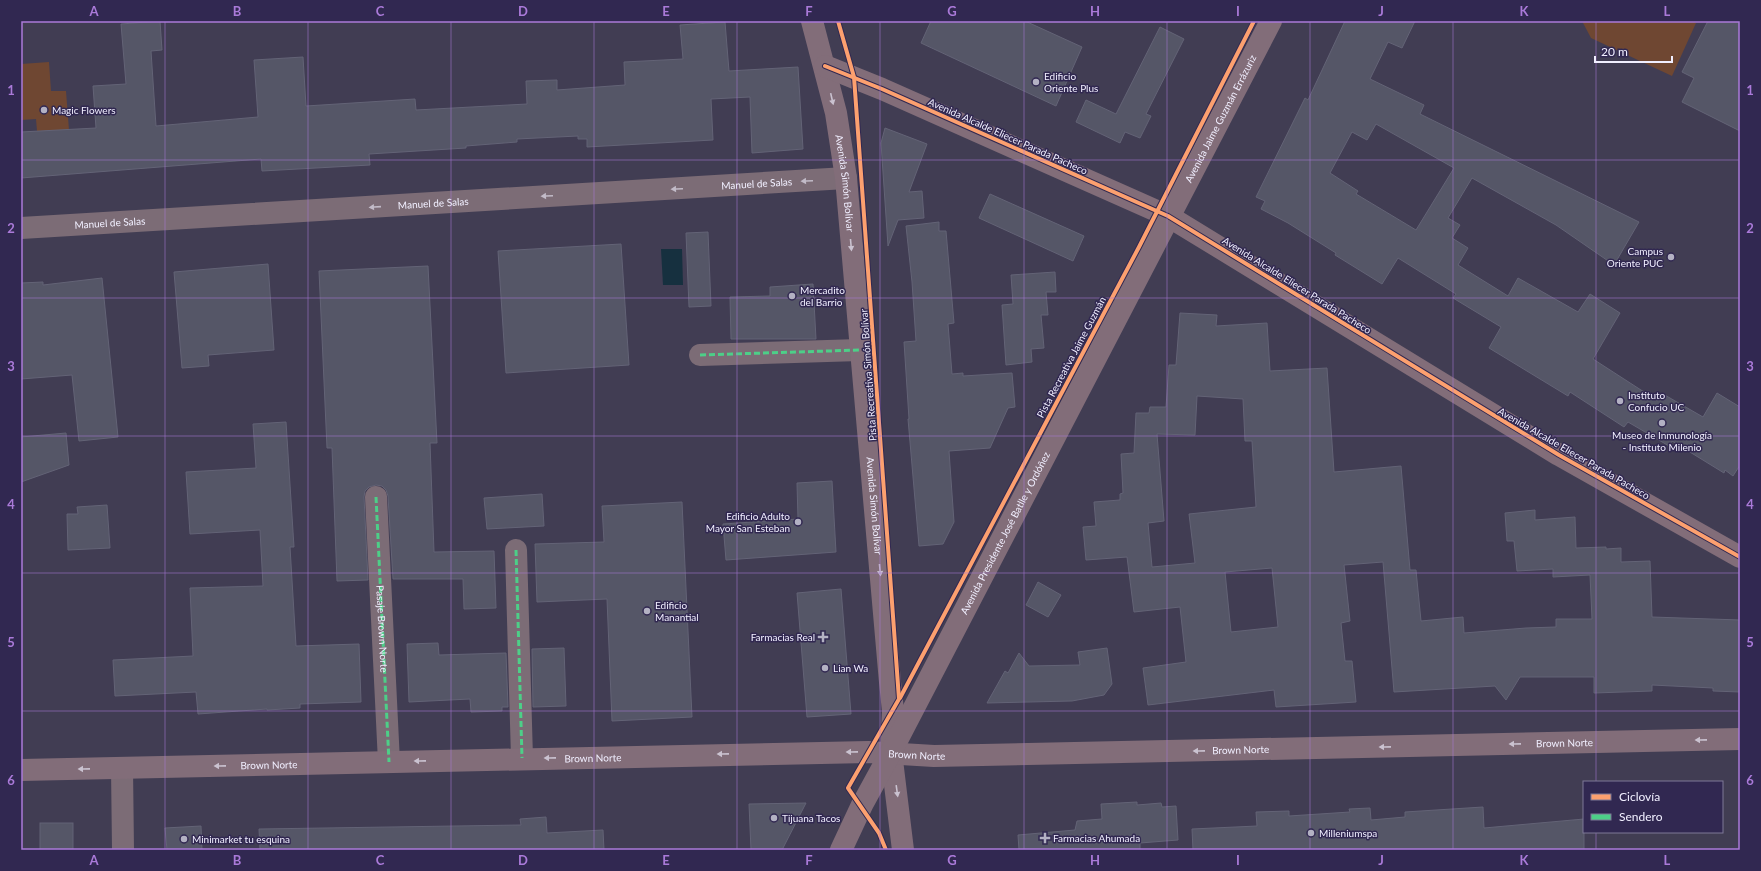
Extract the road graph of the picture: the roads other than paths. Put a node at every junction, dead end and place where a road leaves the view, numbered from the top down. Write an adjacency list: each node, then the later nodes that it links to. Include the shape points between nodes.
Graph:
1 (812, 21): 3 (street, Avenida Simón Bolívar)
2 (1271, 21): 5 (street, Avenida Jaime Guzmán Errázuriz)
3 (825, 66): 4 (street, Avenida Simón Bolívar, one-way to 4, via 836,113); 5 (street, Avenida Alcalde Eliecer Parada Pacheco)
4 (846, 178): 6 (street, Manuel de Salas, one-way to 6); 7 (street, Avenida Simón Bolívar, one-way to 7)
5 (1168, 216): 11 (street, Avenida Alcalde Eliecer Parada Pacheco, via 1559,455); 13 (street, Avenida Presidente José Batlle y Ordóñez)
6 (21, 228)
7 (860, 350): 8 (street); 13 (street, Avenida Simón Bolívar, one-way to 13, via 893,711)
8 (700, 354)
9 (376, 497): 15 (street, Pasaje Brown Norte)
10 (516, 550): 14 (street)
11 (1740, 558)
12 (1740, 739): 13 (street, Brown Norte, one-way to 13, via 934,756)
13 (892, 752): 14 (street, Brown Norte, one-way to 14); 19 (street, Avenida Presidente José Batlle y Ordóñez, via 862,805); 20 (street, Avenida Simón Bolívar, one-way to 20)
14 (522, 758): 15 (street, Brown Norte, one-way to 15)
15 (389, 762): 16 (street, Brown Norte, one-way to 16)
16 (122, 768): 17 (street, Brown Norte, one-way to 17); 18 (street)
17 (21, 770)
18 (123, 850)
19 (841, 850)
20 (903, 850)

